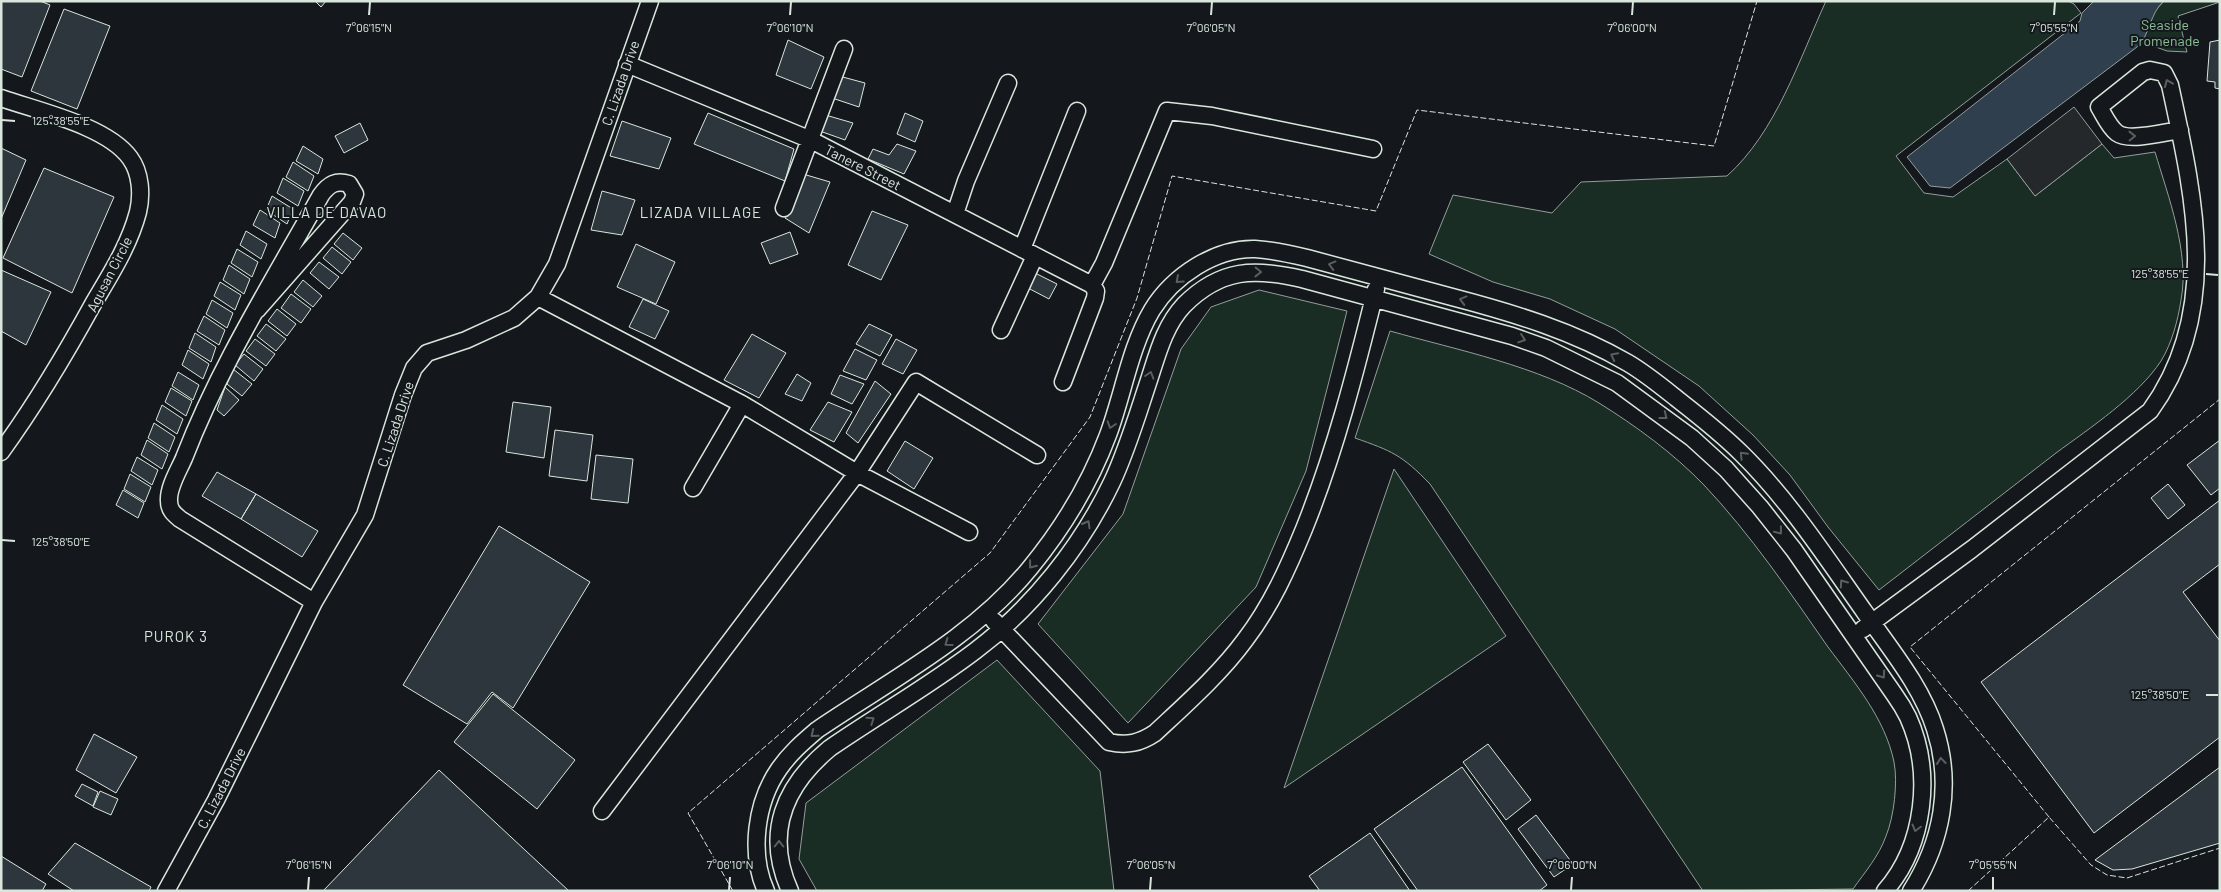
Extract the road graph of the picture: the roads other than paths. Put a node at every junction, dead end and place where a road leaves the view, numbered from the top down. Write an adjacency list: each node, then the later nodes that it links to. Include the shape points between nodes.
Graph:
1 (650, 1): 3 (street, C. Lizada Drive)
2 (844, 49): 8 (street)
3 (627, 64): 8 (street, Tanere Street); 15 (street, C. Lizada Drive, via 557,264)
4 (1008, 83): 11 (street)
5 (1, 98): 21 (street, Agusan Circle, via 108,137 130,158 140,181 138,211 124,250 69,347)
6 (1077, 111): 12 (street)
7 (2180, 130): 7 (street, one-way to 7, via 2168,78 2157,70 2143,72 2098,107 2112,128 2122,136); 28 (street, via 2205,234 2207,268 2204,308 2196,343 2184,368 2150,411)
8 (811, 140): 10 (street); 11 (street, Tanere Street)
9 (1374, 149): 14 (street, via 1212,116 1167,111)
10 (784, 208)
11 (955, 214): 12 (street, Tanere Street)
12 (1029, 252): 14 (street, Tanere Street); 18 (street)
13 (1379, 278): 16 (street); 27 (street, one-way to 27, via 1275,251 1253,249 1230,252 1184,275 1166,291 1152,311 1140,336 1092,473 1065,520 1030,568); 28 (street, one-way to 13, via 1800,522 1742,454 1706,421 1629,364 1534,320)
14 (1092, 285): 19 (street, via 1096,291 1095,298)
15 (538, 297): 20 (street); 26 (street, C. Lizada Drive, via 514,318 427,353 414,368 402,395 365,515)
16 (1374, 299): 29 (street, one-way to 16, via 1047,582 1088,524 1129,442 1171,322 1197,293 1236,273 1254,272 1280,274); 29 (street, via 1320,490 1276,593 1245,641 1155,733 1130,744 1108,742); 30 (street, one-way to 30, via 1546,348 1634,394 1692,438 1726,469 1788,543)
17 (258, 310): 17 (street, via 321,195 334,183 349,184 355,194 352,202); 26 (street, via 220,374 189,444 169,500 171,511)
18 (1001, 330)
19 (1063, 382)
20 (742, 404): 23 (street); 24 (street)
21 (1, 452)
22 (1037, 455): 23 (street, via 916,382)
23 (857, 473): 25 (street); 33 (street)
24 (693, 488)
25 (969, 532)
26 (314, 602): 34 (street, C. Lizada Drive, via 216,800)
27 (986, 613): 29 (street); 31 (street, one-way to 31)
28 (1871, 622): 30 (street); 38 (street, one-way to 28, via 1936,841 1942,816 1942,761 1936,730 1927,708)
29 (1001, 629): 32 (street)
30 (1854, 636): 37 (street, one-way to 37, via 1908,717 1920,764 1920,812 1915,835 1905,860)
31 (929, 656): 32 (street); 35 (street, one-way to 35, via 817,730 780,768 767,790 760,813 758,863)
32 (940, 675): 36 (street, one-way to 32, via 780,860 779,840 781,818 797,781 830,748)
33 (602, 811)
34 (166, 891)
35 (766, 891)
36 (790, 891)
37 (1885, 891)
38 (1911, 891)

